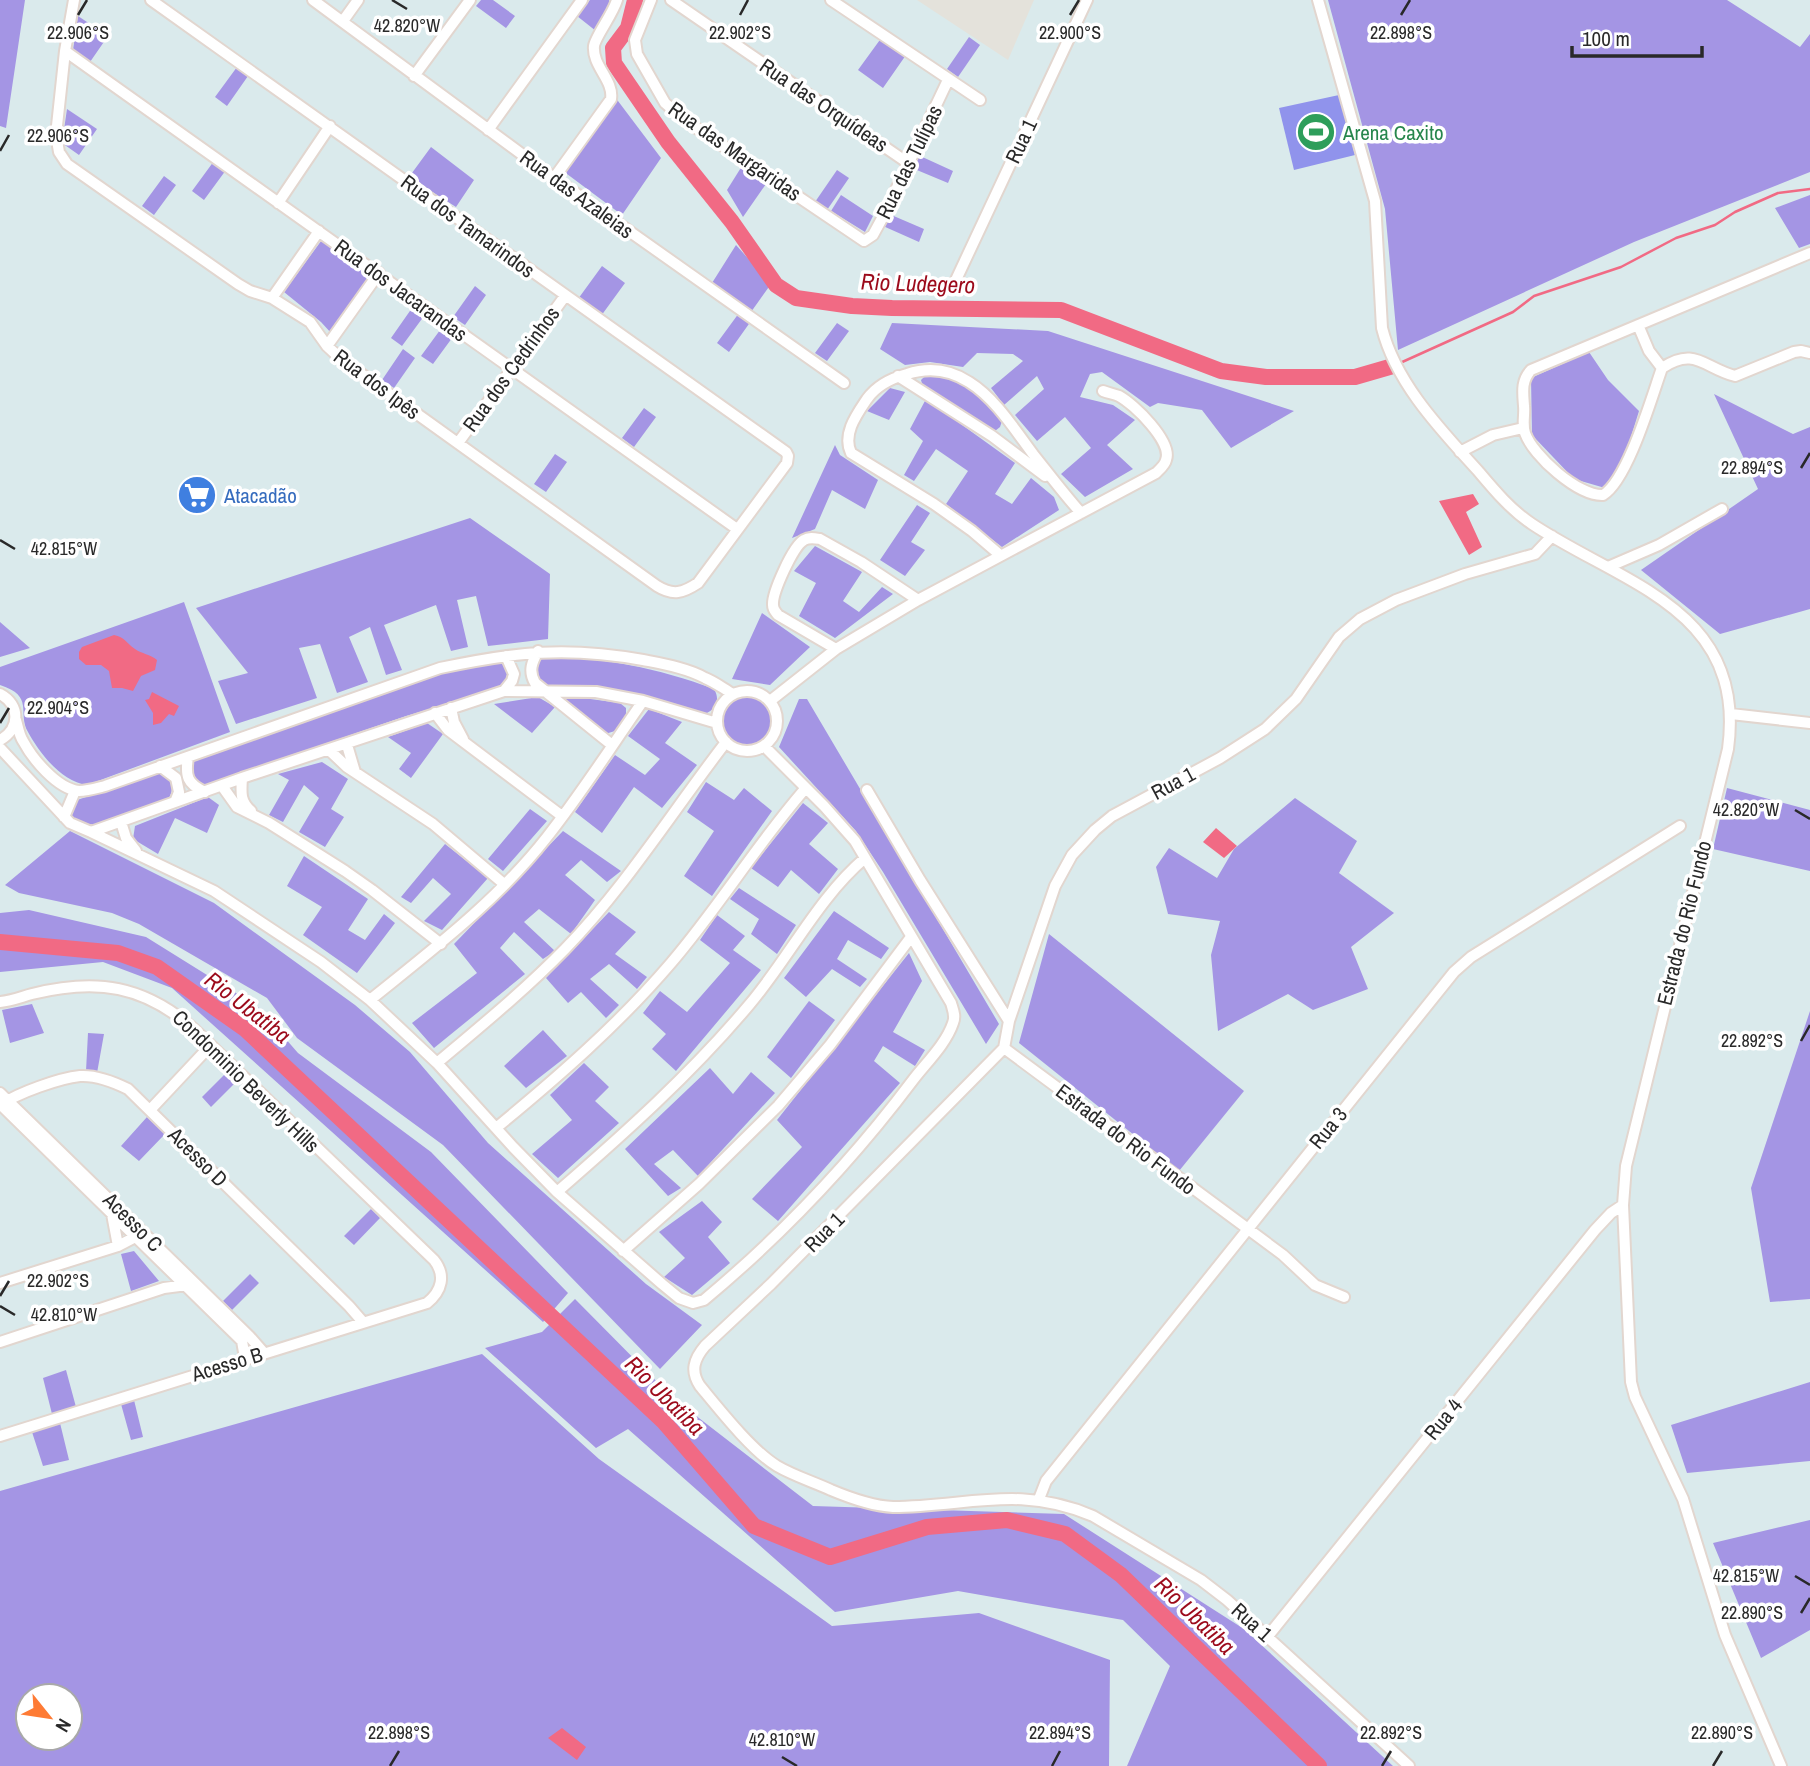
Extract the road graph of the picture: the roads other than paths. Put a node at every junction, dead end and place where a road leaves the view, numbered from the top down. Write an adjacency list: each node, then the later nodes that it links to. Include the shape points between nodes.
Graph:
1 (74, 0): 14 (street, Rua dos Ipês)
2 (151, 0): 18 (street, Rua dos Tamarindos)
3 (313, 0): 13 (street, Rua das Azaleias)
4 (358, 0): 13 (street)
5 (470, 0): 15 (street)
6 (582, 0): 19 (street)
7 (617, 0): 21 (street, via 593,48 611,99)
8 (651, 0): 24 (street, Rua das Margaridas, via 635,46 665,103)
9 (671, 0): 20 (street, Rua das Orquídeas)
10 (831, 0): 16 (street)
11 (1087, 0): 27 (street, Rua 1)
12 (1318, 0): 45 (street, Estrada do Rio Fundo, via 1375,201 1384,337 1418,399)
13 (343, 21): 15 (street, Rua das Azaleias)
14 (65, 51): 22 (street, Rua dos Jacarandas); 29 (street, Rua dos Ipês, via 56,135 62,158 238,284)
15 (414, 76): 19 (street, Rua das Azaleias)
16 (948, 80): 17 (street); 20 (street, Rua das Tulípas)
17 (980, 100)
18 (330, 126): 22 (street); 28 (street, Rua dos Tamarindos)
19 (488, 130): 21 (street, Rua das Azaleias)
20 (908, 163): 24 (street, Rua das Tulípas, via 877,229)
21 (554, 178): 37 (street, Rua das Azaleias)
22 (278, 203): 23 (street, Rua dos Jacarandas)
23 (319, 231): 26 (street, Rua dos Jacarandas); 29 (street)
24 (864, 240)
25 (1810, 253): 30 (street)
26 (379, 273): 31 (street); 35 (street, Rua dos Jacarandas)
27 (954, 282)
28 (565, 296): 35 (street, Rua dos Cedrinhos); 44 (street, Rua dos Tamarindos)
29 (272, 298): 31 (street, Rua dos Ipês, via 310,322)
30 (1638, 325): 34 (street); 41 (street, via 1531,370 1523,381)
31 (327, 346): 43 (street, Rua dos Ipês)
32 (1810, 353): 34 (street, via 1794,352 1735,376 1690,357)
33 (925, 368): 36 (street); 38 (street, via 916,378); 40 (street, via 970,383)
34 (1662, 368): 41 (street, via 1630,456 1604,495 1591,494 1563,476 1533,446)
35 (510, 370): 43 (street, Rua dos Cedrinhos); 49 (street, Rua dos Jacarandas)
36 (898, 376): 38 (street); 51 (street, via 877,388 863,405 849,432 851,453 934,504)
37 (844, 383)
38 (917, 388): 42 (street)
39 (1103, 391): 48 (street, via 1126,401 1148,421 1166,447 1166,460 1156,472)
40 (1009, 421): 42 (street, via 1002,433); 46 (street)
41 (1523, 428): 45 (street, via 1493,435)
42 (992, 436): 46 (street)
43 (458, 443): 49 (street, Rua dos Ipês, via 667,593 682,592 698,583)
44 (786, 452): 49 (street, Rua dos Ipês, via 786,463)
45 (1460, 452): 50 (street, Estrada do Rio Fundo, via 1508,505)
46 (1056, 484): 48 (street)
47 (1722, 509): 52 (street, via 1659,545)
48 (1081, 513): 51 (street)
49 (737, 529)
50 (1552, 536): 52 (street, Estrada do Rio Fundo); 104 (street, Rua 1, via 1535,554 1465,574 1360,619 1339,636 1296,699 1265,729 1095,830 1072,855 1055,886)
51 (1000, 555): 53 (street)
52 (1608, 567): 65 (street, Estrada do Rio Fundo, via 1653,592 1695,627 1724,679)
53 (918, 600): 54 (street); 54 (street, via 820,539 803,541 793,553 774,597 774,608 778,615)
54 (836, 649): 62 (street)
55 (538, 651): 56 (street); 58 (street, via 531,677); 60 (street, via 606,653 656,663 703,676)
56 (506, 656): 57 (street, via 514,674); 78 (street, via 439,668)
57 (504, 691): 58 (street); 63 (street)
58 (544, 691): 61 (street, via 596,692); 73 (street)
59 (0, 694): 66 (street, via 13,705)
60 (733, 694): 62 (street, via 752,691); 67 (street, via 721,706)
61 (643, 701): 67 (street); 73 (street)
62 (770, 701): 74 (street, via 776,730)
63 (451, 708): 64 (street); 70 (street)
64 (435, 713): 70 (street, via 448,730); 72 (street)
65 (1731, 714): 68 (street); 112 (street, Estrada do Rio Fundo, via 1724,765 1629,1149)
66 (16, 720): 69 (street); 77 (street)
67 (717, 723): 71 (street)
68 (1810, 723)
69 (0, 740)
70 (465, 741): 92 (street)
71 (726, 742): 74 (street, via 744,751); 107 (street, via 649,849 566,948)
72 (347, 745): 76 (street); 81 (street)
73 (612, 745): 92 (street)
74 (764, 746): 85 (street)
75 (0, 748): 79 (street)
76 (329, 750): 81 (street); 82 (street)
77 (31, 754): 79 (street); 83 (street)
78 (188, 757): 80 (street); 89 (street, via 189,782)
79 (17, 766): 86 (street)
80 (160, 766): 88 (street, via 105,786); 90 (street, via 176,778 179,792)
81 (355, 772): 99 (street, via 433,824)
82 (242, 778): 84 (street); 91 (street, via 243,803)
83 (55, 779): 86 (street); 88 (street)
84 (222, 786): 89 (street); 91 (street, via 237,807)
85 (805, 789): 98 (street, via 855,841); 110 (street, via 647,990 563,1072)
86 (40, 790): 93 (street)
87 (867, 790): 104 (street)
88 (75, 791): 93 (street)
89 (205, 792): 90 (street)
90 (175, 802): 94 (street)
91 (256, 815): 101 (street, via 373,890)
92 (562, 816): 99 (street)
93 (64, 817): 96 (street)
94 (121, 822): 96 (street); 97 (street, via 125,838)
95 (1680, 825): 114 (street, Rua 3, via 1462,964)
96 (91, 832): 97 (street)
97 (140, 855): 102 (street, via 244,909)
98 (865, 858): 100 (street); 111 (street, via 839,883 751,1003 704,1057)
99 (504, 884): 101 (street)
100 (911, 937): 117 (street, via 779,1106); 117 (street, via 951,1003 953,1024 887,1116 840,1170 758,1252 698,1303 679,1298)
101 (441, 944): 102 (street)
102 (370, 1000): 107 (street)
103 (0, 1002): 105 (street, Condominio Beverly Hills, via 82,986 126,990 168,1007)
104 (1009, 1021): 106 (street, Rua 1)
105 (210, 1046): 109 (street); 119 (street, Condominio Beverly Hills, via 434,1260)
106 (1004, 1048): 114 (street, Estrada do Rio Fundo); 130 (street, Rua 1, via 705,1346 693,1370 718,1407 775,1465 842,1494 890,1507)
107 (437, 1063): 110 (street)
108 (2, 1100): 109 (street, Acesso D, via 79,1076 128,1089); 113 (street, Acesso C); 115 (street, Acesso C)
109 (150, 1110): 124 (street, Acesso D)
110 (496, 1128): 111 (street)
111 (557, 1192): 117 (street)
112 (1623, 1205): 131 (street, Rua 4, via 1595,1230); 133 (street, Estrada do Rio Fundo, via 1635,1397 1683,1499 1724,1635)
113 (112, 1214): 115 (street, Acesso C); 116 (street)
114 (1247, 1229): 123 (street, Estrada do Rio Fundo, via 1315,1285); 130 (street, Rua 3, via 1046,1481)
115 (141, 1235): 116 (street); 118 (street, Acesso C)
116 (118, 1245): 120 (street)
117 (623, 1251)
118 (174, 1268): 121 (street, Acesso C); 122 (street)
119 (442, 1279): 124 (street, Acesso B, via 427,1303)
120 (0, 1283)
121 (189, 1284): 122 (street); 125 (street, Acesso C)
122 (164, 1288): 126 (street)
123 (1344, 1297)
124 (362, 1321): 127 (street, Acesso B)
125 (246, 1339): 127 (street, Acesso C); 128 (street)
126 (0, 1342)
127 (264, 1353): 128 (street, Acesso B)
128 (245, 1358): 129 (street, Acesso B)
129 (0, 1436)
130 (1039, 1499): 131 (street, Rua 1, via 1093,1516 1167,1559 1227,1600)
131 (1268, 1636): 132 (street, Rua 1)
132 (1409, 1766)
133 (1781, 1766)

